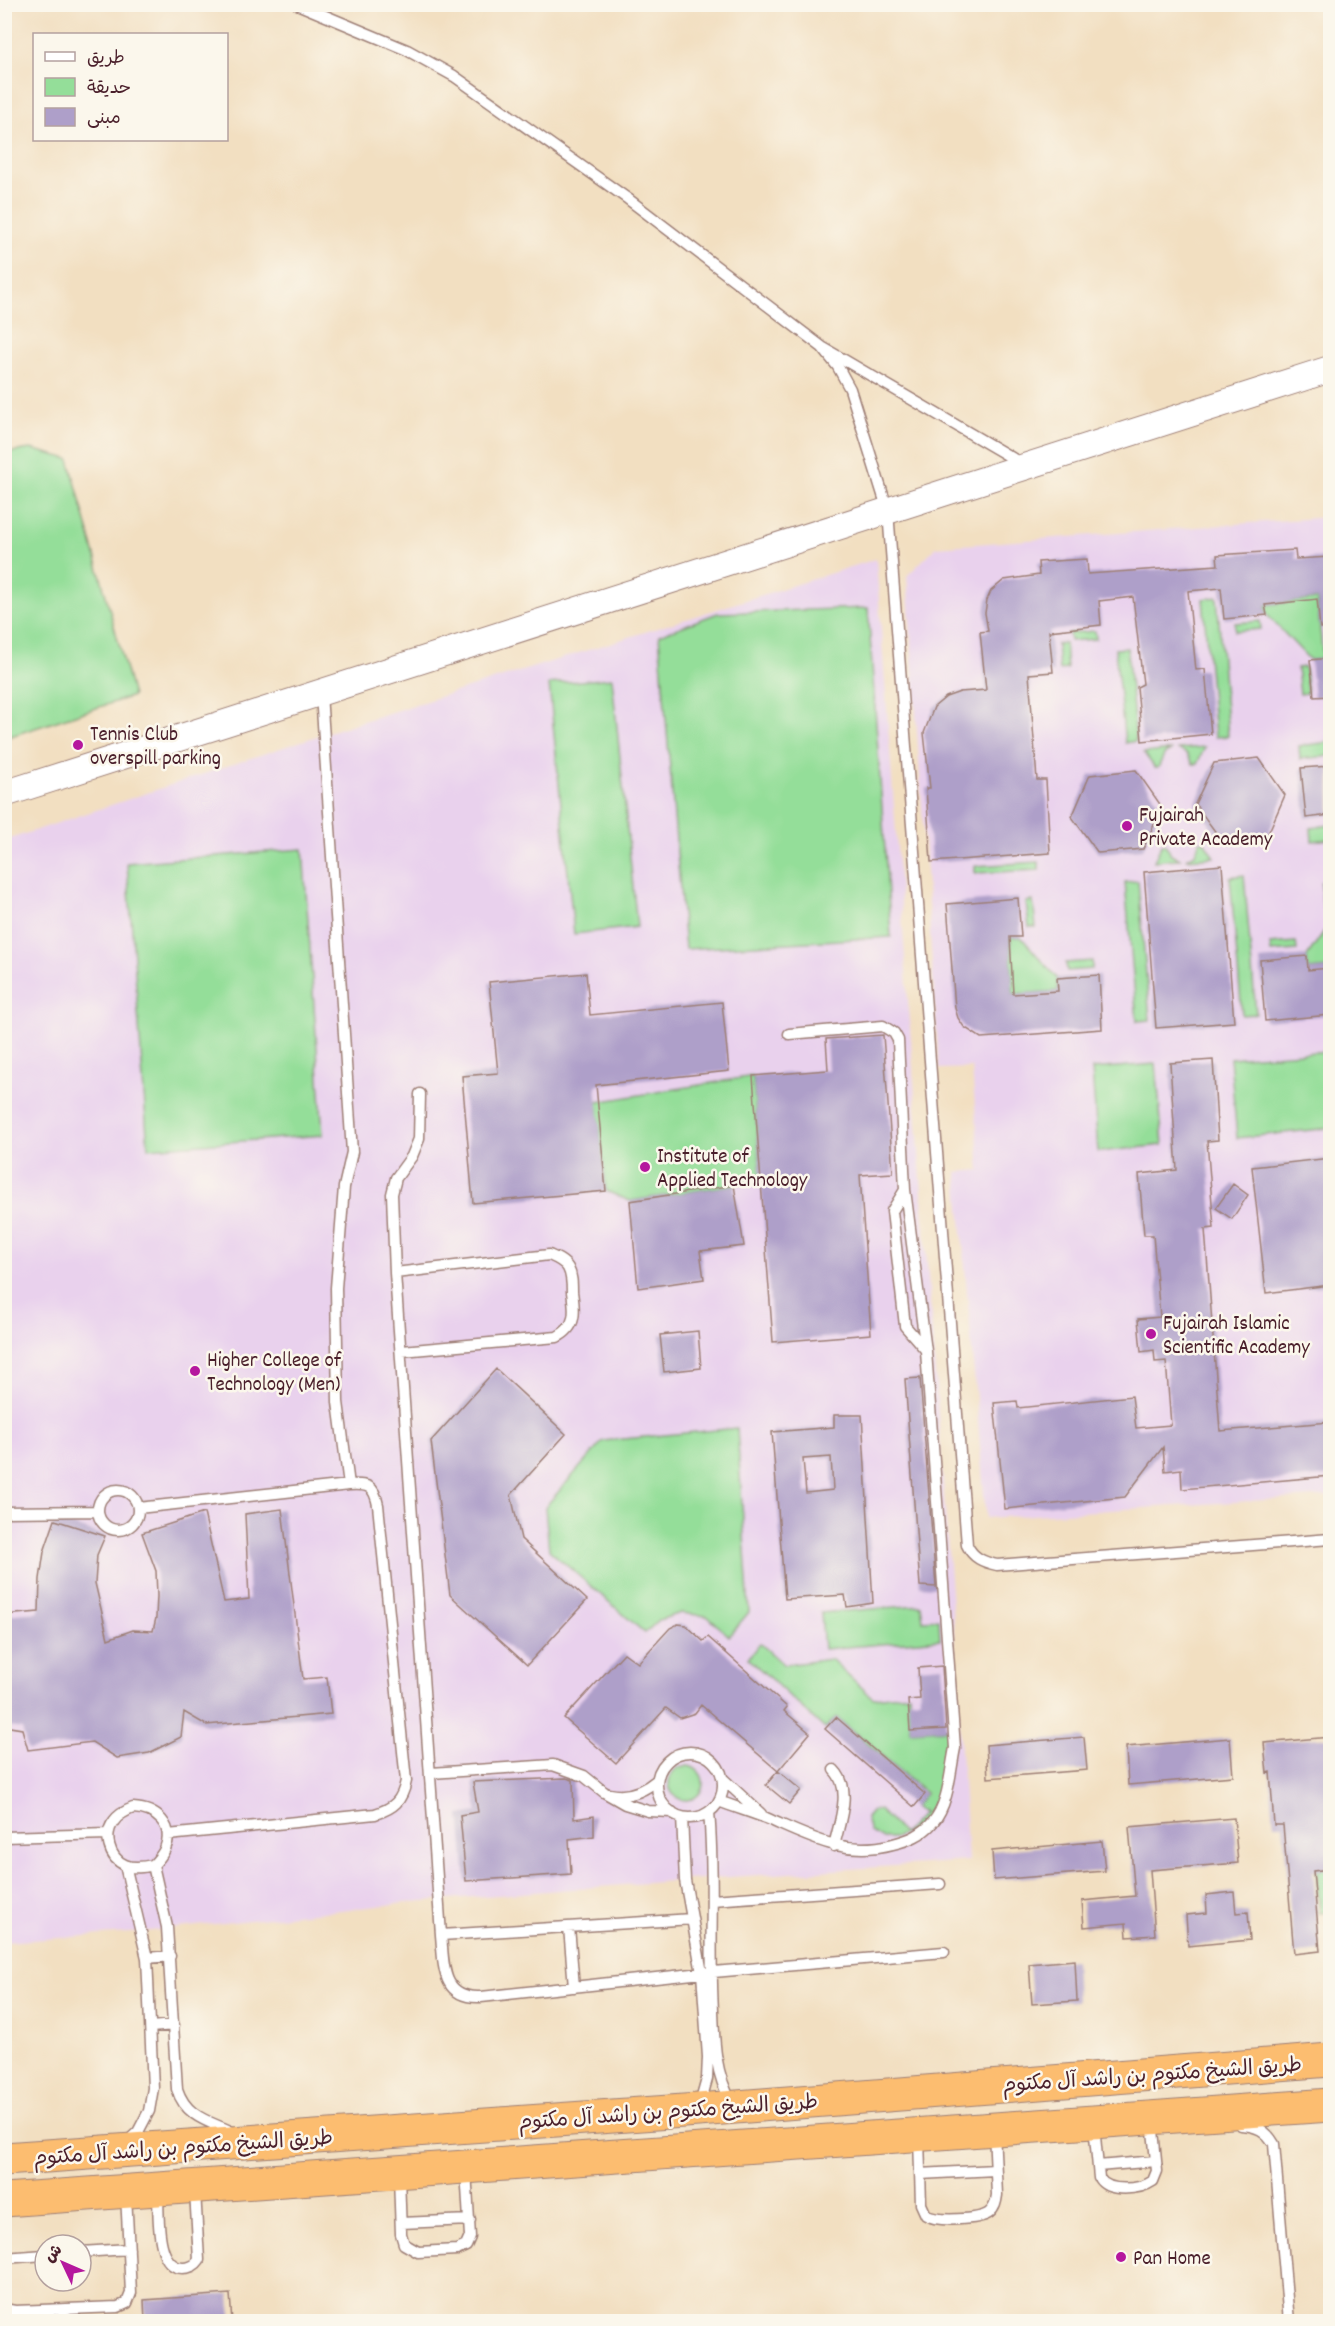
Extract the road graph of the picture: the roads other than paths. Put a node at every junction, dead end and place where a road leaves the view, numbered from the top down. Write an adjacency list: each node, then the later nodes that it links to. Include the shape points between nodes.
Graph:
1 (297, 4): 2 (lane, via 407,50 454,76 628,199)
2 (822, 347): 4 (lane); 5 (lane, via 850,389)
3 (1330, 369): 4 (street)
4 (1026, 466): 5 (street)
5 (888, 511): 6 (street); 18 (lane, via 967,1545 976,1558 997,1565)
6 (321, 693): 7 (street); 14 (lane, via 352,1152 344,1187 336,1288 338,1402)
7 (4, 794)
8 (789, 1034): 10 (lane, via 883,1026 894,1033 898,1040)
9 (420, 1094): 11 (lane, via 419,1139 396,1178 392,1194)
10 (905, 1190): 13 (lane); 13 (lane, via 892,1211 906,1326)
11 (395, 1273): 12 (lane); 12 (lane, via 549,1255 568,1268 575,1311 570,1327 557,1337)
12 (402, 1351): 20 (lane)
13 (926, 1351): 31 (lane, via 955,1748 944,1799 933,1821 913,1838 871,1848)
14 (349, 1485): 15 (lane); 29 (lane, via 370,1487 378,1505 406,1781 402,1796 396,1805 375,1814)
15 (138, 1508): 16 (lane, via 127,1492 113,1490 102,1498); 16 (lane, via 134,1522 123,1530 103,1524)
16 (98, 1511): 17 (lane)
17 (4, 1512)
18 (1330, 1539)
19 (834, 1770): 31 (lane, via 843,1784 844,1795)
20 (431, 1773): 23 (lane, via 553,1765 584,1776); 38 (lane)
21 (722, 1778): 22 (lane, via 711,1759 691,1752 671,1757); 24 (lane); 27 (lane)
22 (657, 1780): 23 (lane, via 638,1792); 26 (lane, via 658,1796)
23 (604, 1792): 26 (lane, via 636,1809)
24 (719, 1801): 25 (lane); 27 (lane)
25 (709, 1812): 26 (lane, via 700,1816); 35 (lane)
26 (677, 1814): 36 (lane)
27 (766, 1818): 31 (lane)
28 (108, 1834): 29 (lane, via 117,1817 133,1808 146,1808 165,1823); 30 (lane); 32 (lane, via 115,1858)
29 (168, 1835): 33 (lane, via 164,1851)
30 (4, 1837)
31 (834, 1846)
32 (125, 1865): 33 (lane); 41 (lane)
33 (153, 1865): 40 (lane)
34 (940, 1884): 35 (lane)
35 (712, 1900): 42 (lane)
36 (692, 1918): 37 (lane); 42 (lane)
37 (569, 1926): 38 (lane); 43 (lane)
38 (441, 1935): 43 (lane, via 446,1976 456,1991 464,1995 481,1997)
39 (944, 1952): 42 (lane)
40 (170, 1956): 41 (lane); 44 (lane)
41 (147, 1958): 45 (lane)
42 (706, 1973): 43 (lane); 48 (lane, via 716,2061); 49 (lane, via 708,2068)
43 (574, 1987)
44 (174, 2025): 45 (lane); 55 (lane, via 177,2089 185,2107 207,2122)
45 (151, 2027): 56 (lane, via 153,2088 149,2110 138,2132 122,2146)
46 (1330, 2060): 48 (highway, طريق الشيخ مكتوم بن راشد آل مكتوم)
47 (1330, 2104): 50 (highway, طريق الشيخ مكتوم بن راشد آل مكتوم, via 1198,2121)
48 (734, 2106): 49 (highway, طريق الشيخ مكتوم بن راشد آل مكتوم)
49 (698, 2110): 55 (highway, طريق الشيخ مكتوم بن راشد آل مكتوم)
50 (1152, 2118): 51 (highway, طريق الشيخ مكتوم بن راشد آل مكتوم); 58 (lane)
51 (1094, 2123): 53 (highway, طريق الشيخ مكتوم بن راشد آل مكتوم); 59 (lane)
52 (1231, 2126): 74 (lane, via 1261,2129 1274,2144)
53 (994, 2130): 54 (highway, طريق الشيخ مكتوم بن راشد آل مكتوم); 61 (lane)
54 (919, 2135): 60 (highway, طريق الشيخ مكتوم بن راشد آل مكتوم); 63 (lane)
55 (255, 2142): 56 (highway, طريق الشيخ مكتوم بن راشد آل مكتوم)
56 (99, 2152): 57 (highway, طريق الشيخ مكتوم بن راشد آل مكتوم)
57 (4, 2159)
58 (1156, 2161): 59 (lane); 59 (lane, via 1153,2181 1117,2188 1106,2186 1099,2178)
59 (1098, 2166)
60 (466, 2168): 62 (highway, طريق الشيخ مكتوم بن راشد آل مكتوم); 67 (lane)
61 (995, 2170): 63 (lane); 63 (lane, via 996,2203 992,2211 938,2220 922,2210)
62 (399, 2172): 64 (highway, طريق الشيخ مكتوم بن راشد آل مكتوم); 68 (lane)
63 (920, 2174)
64 (194, 2187): 65 (highway, طريق الشيخ مكتوم بن راشد آل مكتوم); 65 (lane, via 199,2260 194,2266 179,2268 169,2264 162,2251)
65 (142, 2191): 66 (highway, طريق الشيخ مكتوم بن راشد آل مكتوم); 69 (lane)
66 (4, 2200)
67 (470, 2220): 68 (lane); 68 (lane, via 469,2241 462,2249 452,2251 412,2251 402,2239)
68 (400, 2223)
69 (129, 2249): 70 (lane); 73 (lane, via 131,2293 123,2305)
70 (93, 2251)
71 (33, 2256): 72 (lane)
72 (4, 2258)
73 (4, 2309)
74 (1289, 2322)

